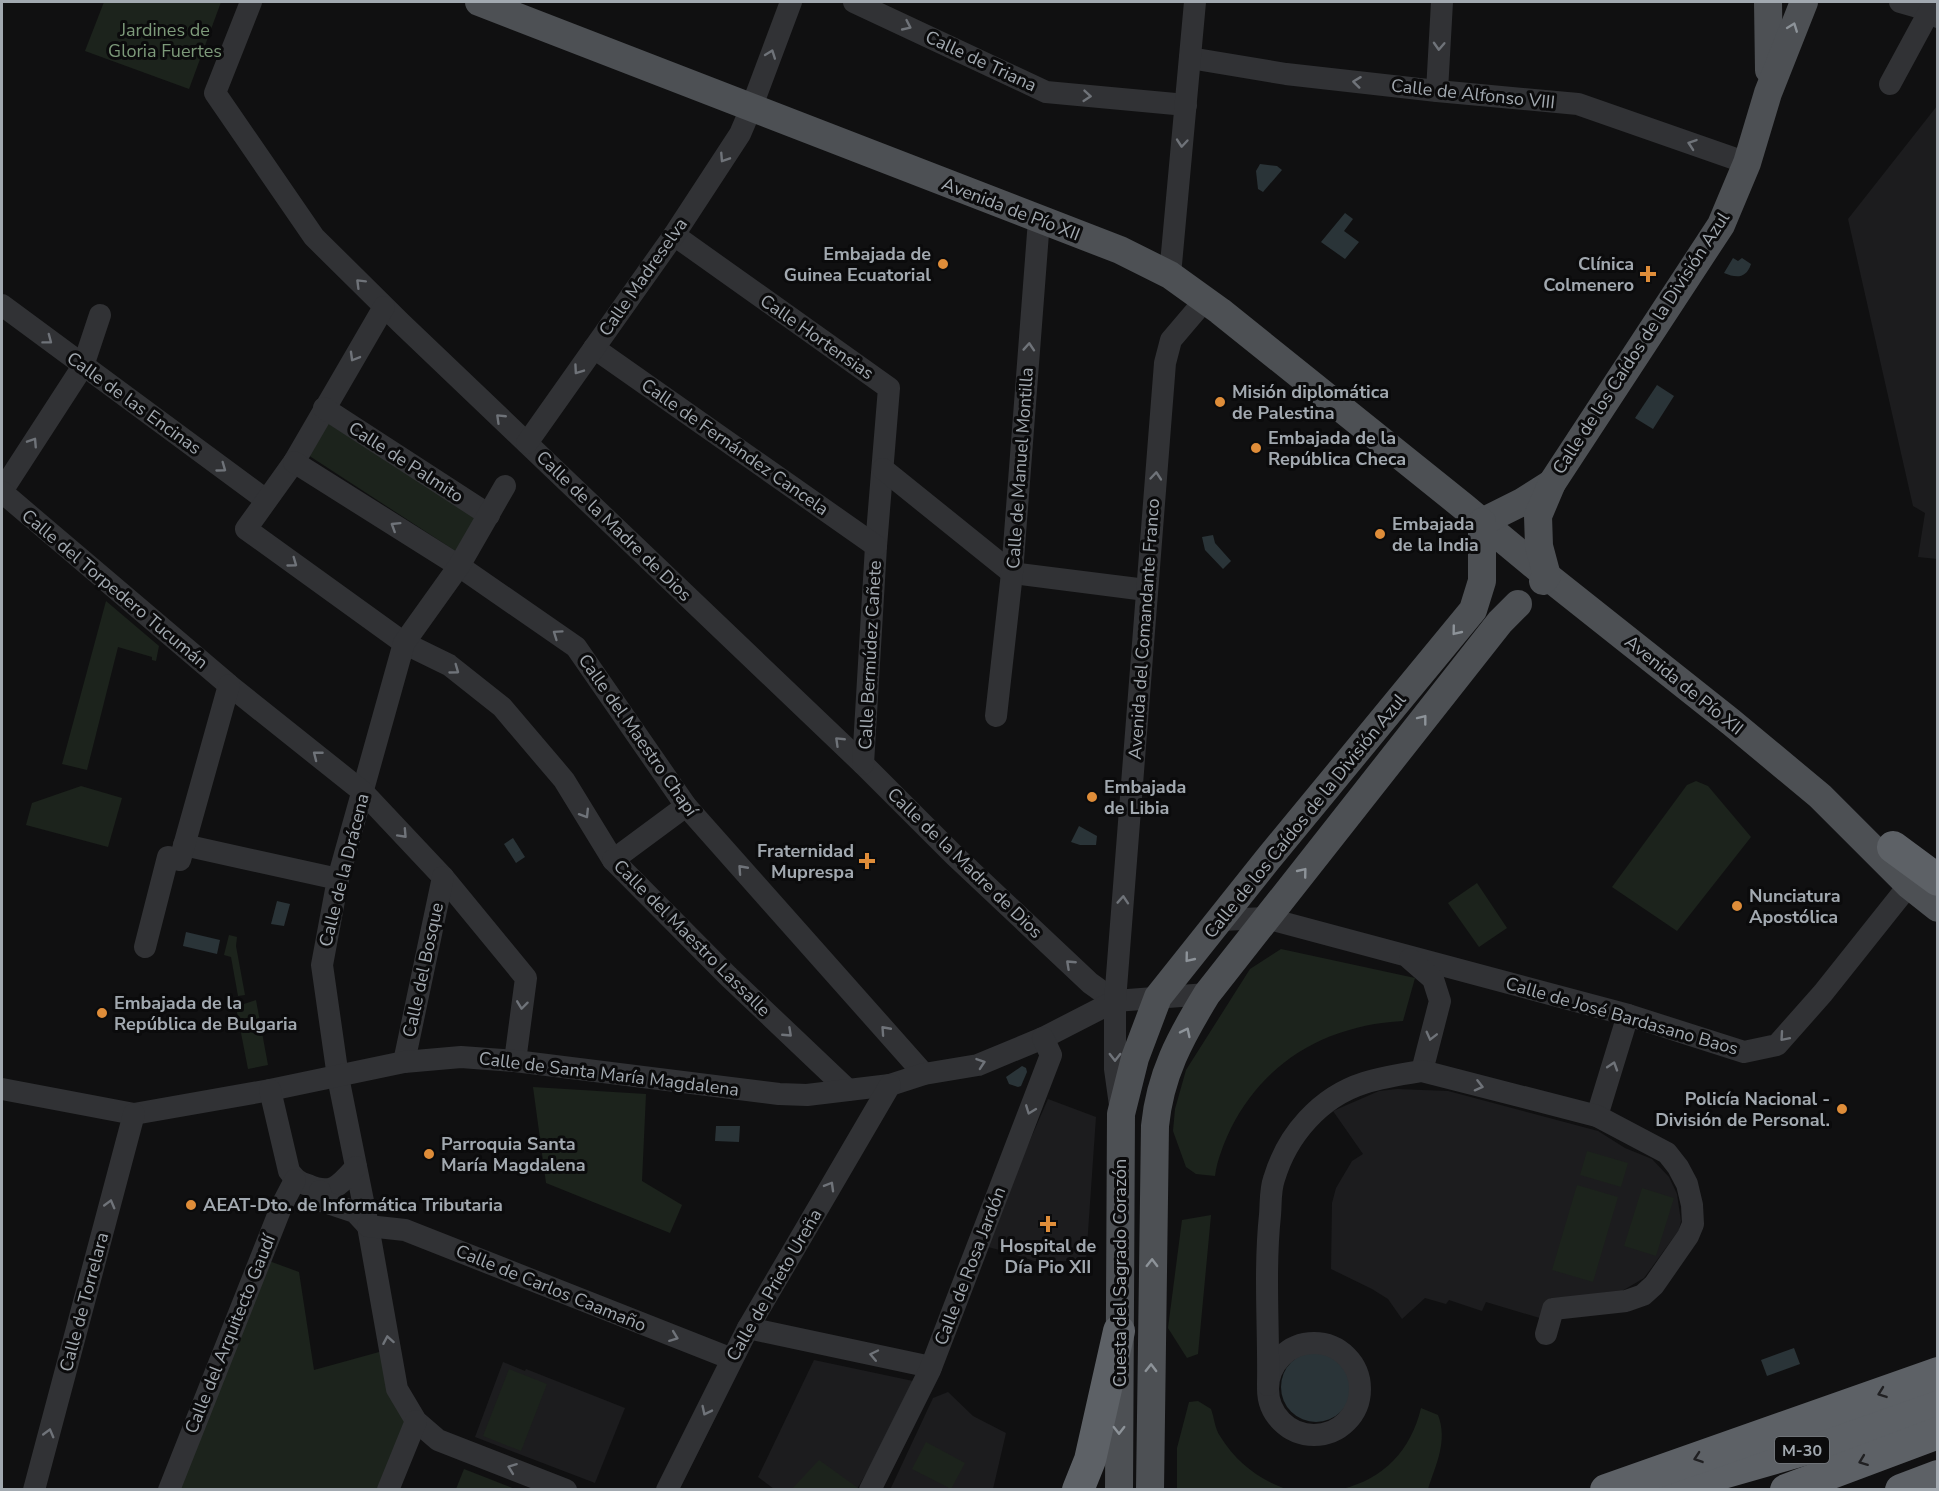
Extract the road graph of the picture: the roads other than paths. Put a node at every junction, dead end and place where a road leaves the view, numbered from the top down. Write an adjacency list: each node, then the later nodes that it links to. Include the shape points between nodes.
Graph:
1 (251, 2): 23 (street, Calle de la Madre de Dios, one-way to 1, via 314,237 215,93)
2 (479, 2): 16 (main road, Avenida de Pío XII)
3 (791, 2): 16 (street, Calle Madreselva, one-way to 3)
4 (854, 2): 15 (street, Calle de Triana, one-way to 15, via 1046,92)
5 (1195, 2): 11 (street)
6 (1442, 2): 13 (street, one-way to 13)
7 (1768, 2): 14 (main road)
8 (1804, 2): 14 (main road, Calle de los Caídos de la División Azul, one-way to 8)
9 (1900, 2): 10 (street)
10 (1933, 14): 12 (street)
11 (1190, 58): 13 (street, Calle de Alfonso VIII, one-way to 11, via 1286,74); 15 (street)
12 (1890, 84)
13 (1437, 91): 17 (street, Calle de Alfonso VIII, one-way to 13, via 1578,104)
14 (1768, 93): 17 (main road, Calle de los Caídos de la División Azul)
15 (1186, 105): 20 (street, one-way to 20)
16 (752, 106): 18 (main road, Avenida de Pío XII); 19 (street, Calle Madreselva, one-way to 19, via 740,134)
17 (1747, 163): 34 (main road, Calle de los Caídos de la División Azul, via 1720,225 1552,483)
18 (1039, 220): 20 (main road, Avenida de Pío XII, via 1120,250); 39 (street, Calle de Manuel Montilla, one-way to 18)
19 (674, 235): 25 (street, Calle Madreselva); 30 (street, Calle Hortensias, via 889,388)
20 (1170, 275): 21 (main road, Avenida de Pío XII)
21 (1205, 300): 36 (main road, Avenida de Pío XII); 42 (street, Avenida del Comandante Franco, one-way to 21, via 1165,363 1171,340)
22 (2, 305): 26 (street, Calle de las Encinas, one-way to 26)
23 (384, 307): 27 (street, one-way to 27); 28 (street, Calle de la Madre de Dios, one-way to 23)
24 (100, 315): 26 (street)
25 (594, 348): 28 (street, Calle Madreselva, one-way to 28); 37 (street, Calle de Fernández Cancela)
26 (83, 366): 32 (street, one-way to 26); 33 (street, Calle de las Encinas, one-way to 33)
27 (324, 408): 29 (street); 35 (street, Calle de Palmito)
28 (527, 443): 47 (street, Calle de la Madre de Dios, one-way to 28)
29 (294, 462): 33 (street); 38 (street, Calle del Maestro Chapí, one-way to 29)
30 (883, 470): 37 (street, Calle Hortensias); 39 (street)
31 (505, 486): 35 (street, Calle de la Drácena)
32 (2, 492): 45 (street, Calle del Torpedero Tucumán)
33 (266, 500): 44 (street, Calle del Maestro Lassalle, one-way to 44, via 246,528)
34 (1530, 509): 36 (main road); 40 (main road)
35 (489, 515): 38 (street, Calle de la Drácena)
36 (1482, 522): 40 (main road, Avenida de Pío XII); 41 (main road)
37 (876, 546): 47 (street, Calle Bermúdez Cañete)
38 (459, 566): 44 (street, Calle de la Drácena); 50 (street, Calle del Maestro Chapí, one-way to 38, via 576,647)
39 (1012, 573): 42 (street); 46 (street, Calle de Manuel Montilla)
40 (1546, 576): 43 (main road, via 1533,597); 49 (main road, Avenida de Pío XII)
41 (1482, 580): 43 (main road, via 1498,597); 60 (main road, Calle de los Caídos de la División Azul, one-way to 60, via 1473,610)
42 (1146, 590): 66 (street, Avenida del Comandante Franco, one-way to 42)
43 (1518, 604): 59 (main road, Calle de los Caídos de la División Azul, one-way to 43)
44 (404, 643): 48 (street, Calle de la Drácena); 53 (street, Calle del Maestro Lassalle, one-way to 53, via 449,665 502,707 564,780)
45 (229, 686): 48 (street, Calle del Torpedero Tucumán, one-way to 45); 51 (street)
46 (996, 716)
47 (863, 764): 66 (street, Calle de la Madre de Dios, one-way to 47, via 1081,975)
48 (363, 792): 55 (street, Calle del Torpedero Tucumán, one-way to 55); 56 (street, Calle de la Drácena)
49 (1821, 796): 52 (main road, Avenida de Pío XII); 57 (main road, Avenida de Pío XII)
50 (687, 806): 53 (street); 75 (street, Calle del Maestro Chapí, one-way to 50)
51 (184, 845): 56 (street); 61 (street, via 180,860 168,857)
52 (1893, 847): 54 (main road, Avenida de Pío XII); 57 (highway)
53 (613, 860): 80 (street, Calle del Maestro Lassalle, one-way to 80)
54 (1938, 869)
55 (443, 877): 71 (street, Calle del Torpedero Tucumán, one-way to 71, via 526,978); 72 (street, Calle del Bosque)
56 (338, 879): 76 (street, Calle de la Drácena, via 322,965)
57 (1923, 882): 58 (main road, Avenida de Pío XII); 68 (street, Calle de José Bardasano Baos, one-way to 68, via 1777,1045 1744,1052)
58 (1938, 908)
59 (1266, 918): 60 (street, Calle de José Bardasano Baos); 62 (street, Calle de José Bardasano Baos); 64 (main road, Calle de los Caídos de la División Azul)
60 (1221, 920): 65 (main road, Calle de los Caídos de la División Azul, one-way to 65)
61 (145, 947)
62 (1407, 956): 63 (street, Calle de José Bardasano Baos); 67 (street, via 1433,979)
63 (1486, 976): 67 (street, via 1461,984); 68 (street, Calle de José Bardasano Baos)
64 (1207, 994): 65 (street, Calle de Santa María Magdalena); 73 (main road, Calle de los Caídos de la División Azul, one-way to 64)
65 (1158, 998): 66 (street, Calle de Santa María Magdalena); 70 (main road, Calle de los Caídos de la División Azul)
66 (1115, 1000): 69 (street, Calle de Santa María Magdalena); 82 (street, Avenida del Comandante Franco, one-way to 82, via 1115,1069)
67 (1440, 1001): 74 (street, one-way to 74)
68 (1629, 1016): 83 (street, one-way to 68)
69 (1043, 1038): 75 (street, Calle de Santa María Magdalena, one-way to 69, via 978,1065); 94 (street, Calle de Rosa Jardón, one-way to 94, via 1051,1056)
70 (1135, 1058): 82 (main road, Cuesta del Sagrado Corazón)
71 (515, 1061): 72 (street, Calle de Santa María Magdalena, via 461,1057); 80 (street, Calle de Santa María Magdalena, via 779,1094)
72 (404, 1062): 76 (street, Calle de Santa María Magdalena)
73 (1167, 1070): 109 (main road, Cuesta del Sagrado Corazón, one-way to 73, via 1155,1126)
74 (1422, 1071): 83 (street, one-way to 83); 88 (street, via 1345,1091 1325,1103 1299,1128 1273,1181)
75 (924, 1074): 77 (street, Calle de Santa María Magdalena)
76 (338, 1077): 79 (street, Calle de Santa María Magdalena); 84 (street, Calle de la Drácena)
77 (890, 1085): 80 (street, Calle de Santa María Magdalena); 89 (street, Calle de Prieto Ureña, one-way to 77)
78 (2, 1089): 81 (street, Calle de Santa María Magdalena)
79 (270, 1090): 81 (street, Calle de Santa María Magdalena); 85 (street, via 289,1171)
80 (848, 1090)
81 (134, 1114): 101 (street, Calle de Torrelara, one-way to 81)
82 (1121, 1114): 90 (main road, Cuesta del Sagrado Corazón)
83 (1597, 1116): 91 (street, via 1667,1153 1687,1184 1693,1224 1665,1269 1643,1295 1626,1301 1553,1309)
84 (356, 1167): 86 (street, via 338,1186); 87 (street, Calle de la Drácena)
85 (295, 1180): 86 (street); 102 (street, Calle del Arquitecto Gaudí)
86 (320, 1191): 87 (street, via 322,1201 355,1212)
87 (368, 1226): 93 (street, Calle de Carlos Caamaño, one-way to 93, via 405,1230); 98 (street, Calle de la Drácena, one-way to 87, via 397,1389)
88 (1267, 1313): 92 (street, via 1282,1328); 96 (street)
89 (748, 1328): 93 (street, Calle de Prieto Ureña); 94 (street, one-way to 89)
90 (1119, 1331): 107 (highway, via 1090,1460); 108 (main road, Cuesta del Sagrado Corazón, one-way to 108)
91 (1546, 1334)
92 (1310, 1343): 96 (street, via 1281,1356); 96 (street, via 1338,1350 1357,1373 1358,1402 1341,1427 1312,1436 1285,1425 1269,1400)
93 (732, 1359): 105 (street, Calle de Prieto Ureña, one-way to 105)
94 (931, 1367): 106 (street, Calle de Rosa Jardón)
95 (1938, 1373): 110 (highway, one-way to 110)
96 (1268, 1385)
97 (1938, 1403): 111 (highway, M-30, via 1820,1444)
98 (416, 1421): 103 (street); 104 (street, Calle de la Drácena, one-way to 98, via 438,1440)
99 (1938, 1433): 112 (highway, M-30, one-way to 112)
100 (1938, 1476): 113 (highway)
101 (34, 1490)
102 (169, 1490)
103 (388, 1490)
104 (566, 1490)
105 (667, 1490)
106 (870, 1490)
107 (1078, 1490)
108 (1119, 1490)
109 (1150, 1490)
110 (1606, 1490)
111 (1664, 1490)
112 (1786, 1490)
113 (1901, 1490)

